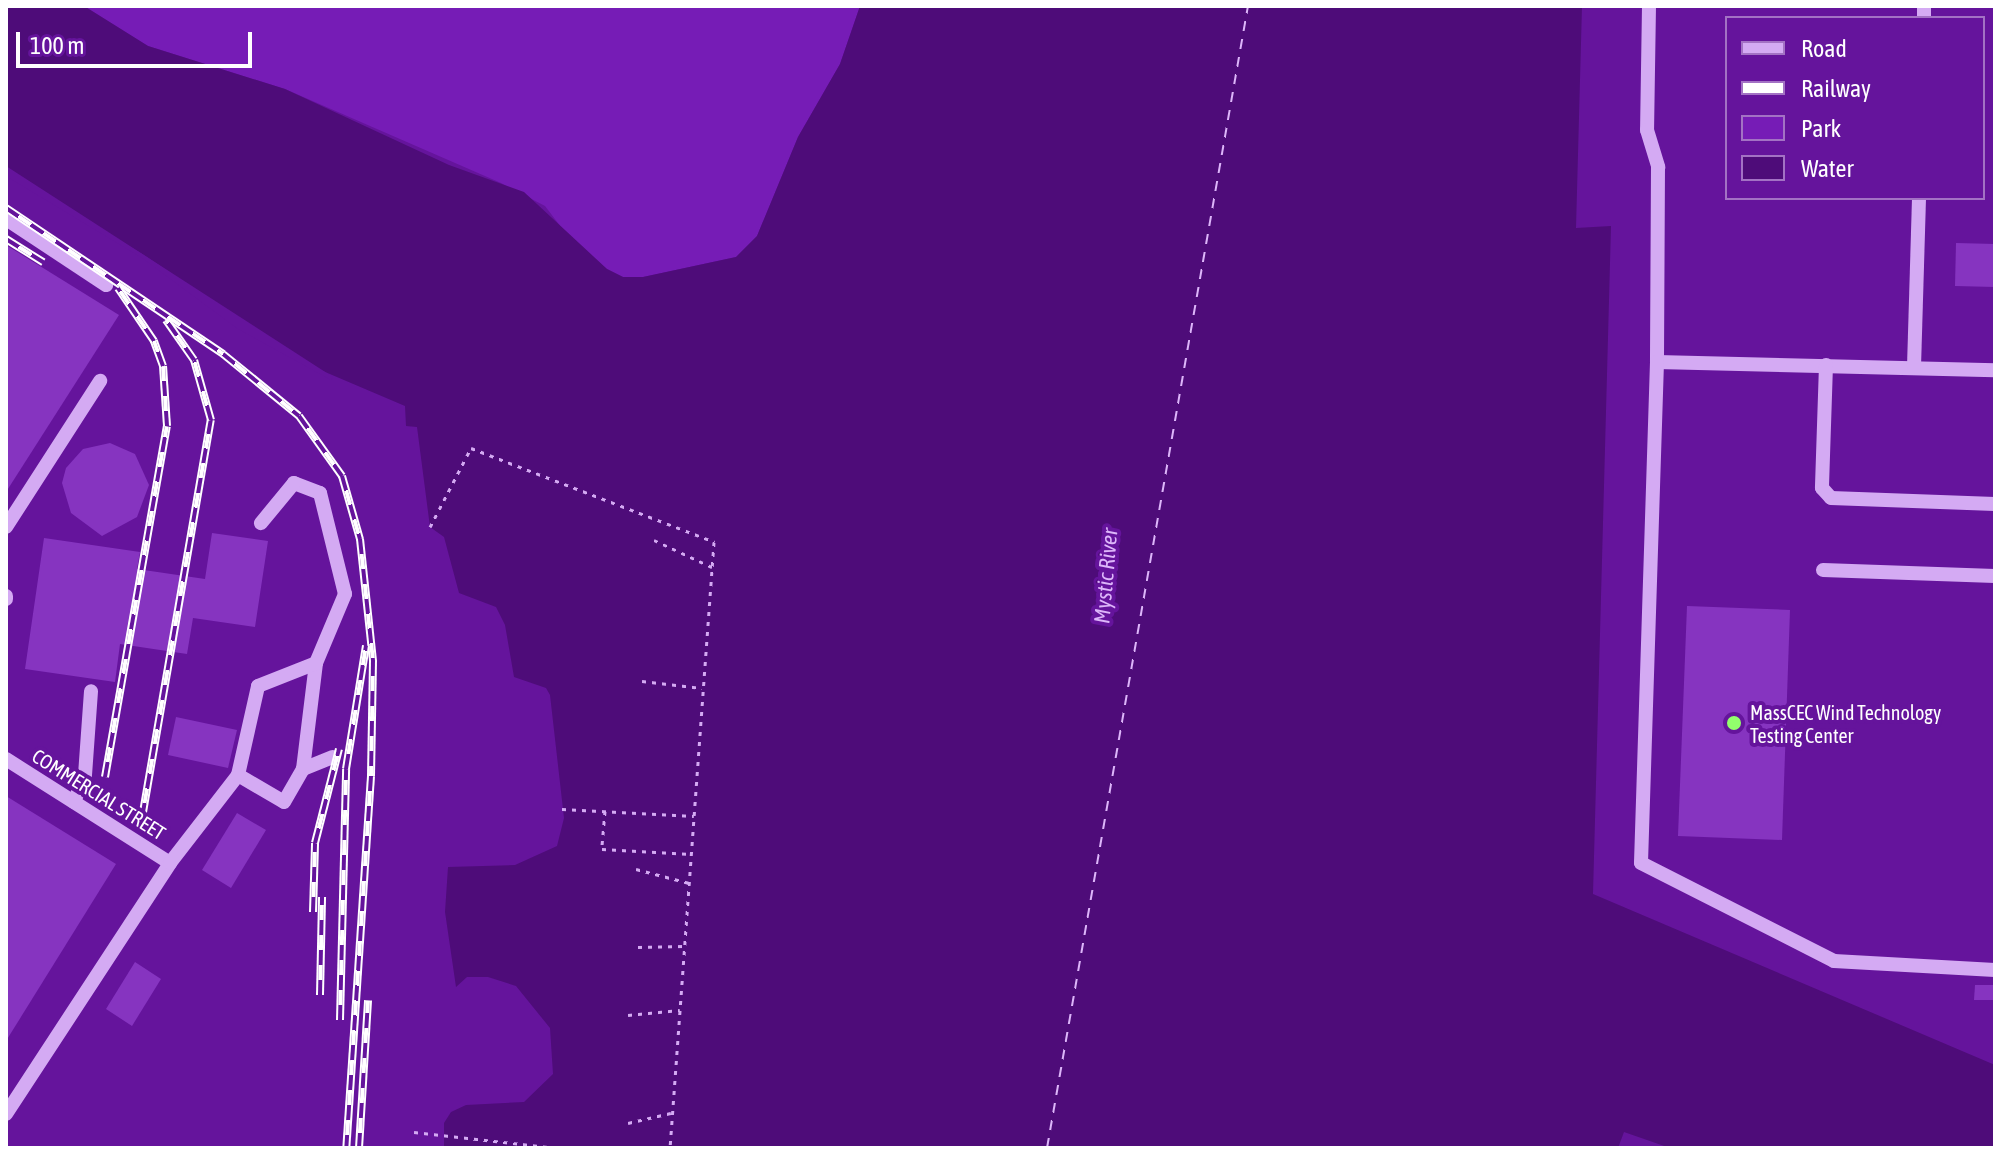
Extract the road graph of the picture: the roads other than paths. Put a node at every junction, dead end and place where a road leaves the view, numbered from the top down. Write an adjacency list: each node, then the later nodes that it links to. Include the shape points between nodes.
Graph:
1 (1649, 6): 5 (street, via 1647,130 1658,167)
2 (1919, 200): 7 (street)
3 (6, 219): 4 (street)
4 (106, 285)
5 (1657, 362): 6 (street); 23 (street, via 1641,863 1834,961)
6 (1826, 365): 7 (street); 10 (street, via 1822,488 1831,498)
7 (1914, 367): 8 (street)
8 (1995, 370)
9 (100, 381): 12 (street)
10 (1995, 504)
11 (261, 523): 15 (street, via 294,483 320,493 345,594)
12 (6, 527)
13 (1823, 570): 14 (street)
14 (1995, 576)
15 (316, 663): 19 (street); 20 (street, via 258,686)
16 (91, 691): 21 (street, via 85,775)
17 (333, 757): 19 (street)
18 (6, 759): 21 (street, COMMERCIAL STREET)
19 (303, 769): 20 (street, via 284,802)
20 (238, 775): 22 (street)
21 (74, 802): 22 (street, COMMERCIAL STREET)
22 (170, 863): 24 (street)
23 (1995, 970)
24 (6, 1114)

